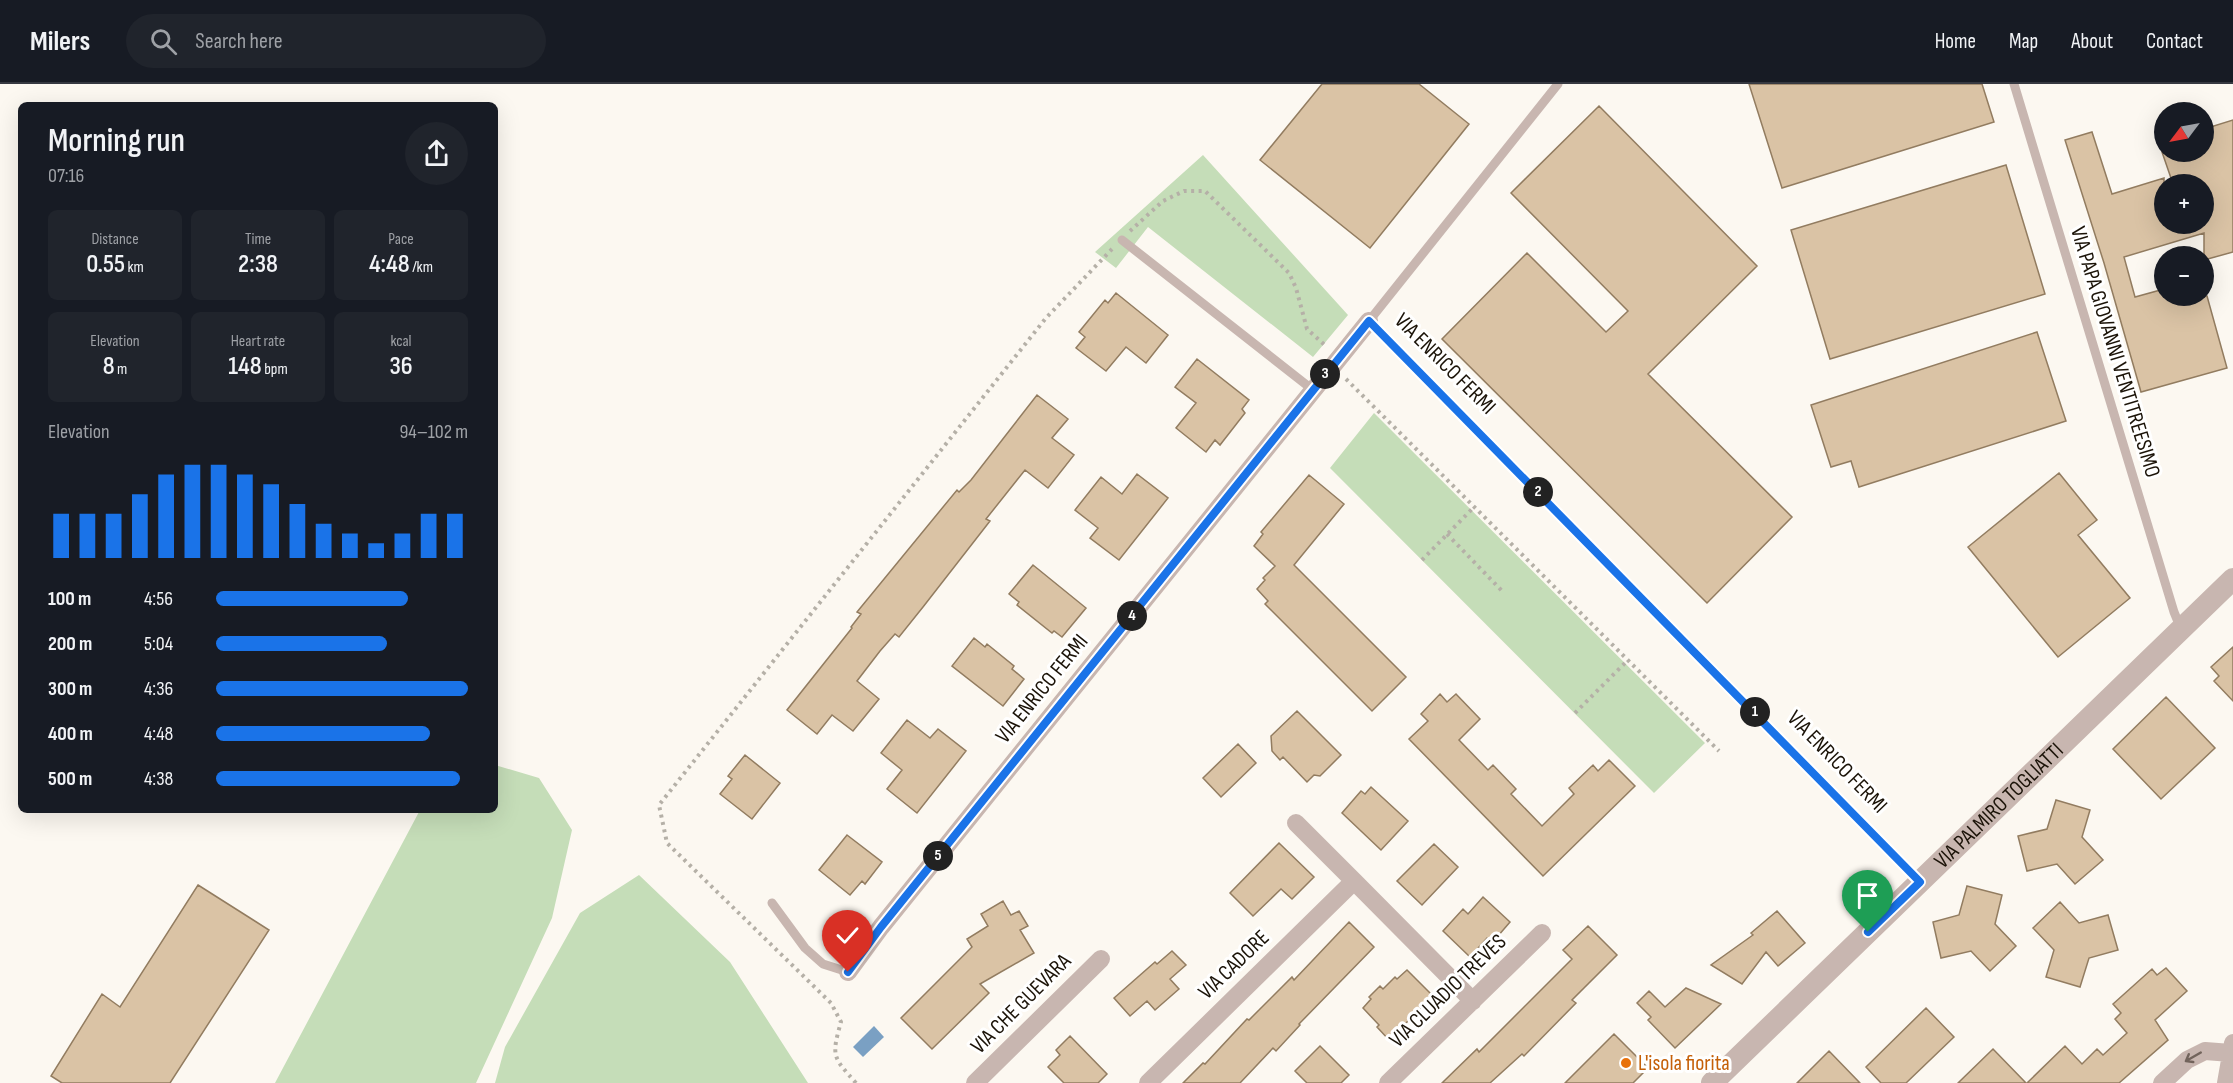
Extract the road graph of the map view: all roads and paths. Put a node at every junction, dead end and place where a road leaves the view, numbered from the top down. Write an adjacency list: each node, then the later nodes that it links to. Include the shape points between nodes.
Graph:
1 (1558, 84): 4 (lane)
2 (2014, 84): 12 (lane, VIA PAPA GIOVANNI VENTITREESIMO)
3 (1122, 240): 5 (path, via 1163,201 1184,191 1205,191 1289,273 1307,329); 6 (lane); 25 (path, via 1047,318 659,805 668,843 831,1003 841,1023 835,1043 836,1060)
4 (1369, 321): 5 (street, VIA ENRICO FERMI); 18 (lane, VIA ENRICO FERMI)
5 (1336, 362): 6 (street, VIA ENRICO FERMI); 7 (path)
6 (1313, 390): 22 (street, VIA ENRICO FERMI)
7 (1474, 507): 8 (path); 13 (path)
8 (1447, 534): 9 (path); 11 (path)
9 (1422, 560)
10 (2233, 579): 12 (street, VIA PALMIRO TOGLIATTI)
11 (1504, 592)
12 (2181, 630): 18 (street, VIA PALMIRO TOGLIATTI)
13 (1628, 660): 14 (path); 15 (path)
14 (1575, 714)
15 (1719, 751)
16 (1296, 823): 17 (street)
17 (1354, 881): 23 (street); 27 (street, VIA CADORE)
18 (1920, 882): 29 (street, VIA PALMIRO TOGLIATTI)
19 (772, 903): 22 (lane, via 805,948 823,964)
20 (1542, 933): 23 (street, VIA CLUADIO TREVES)
21 (1101, 959): 26 (street, VIA CHE GUEVARA)
22 (848, 972)
23 (1473, 1001): 28 (street, VIA CLUADIO TREVES)
24 (2232, 1048): 30 (street, one-way to 30, via 2205,1051 2187,1060); 31 (street)
25 (856, 1083)
26 (975, 1083)
27 (1148, 1083)
28 (1388, 1083)
29 (1712, 1083)
30 (2162, 1083)
31 (2226, 1083)

